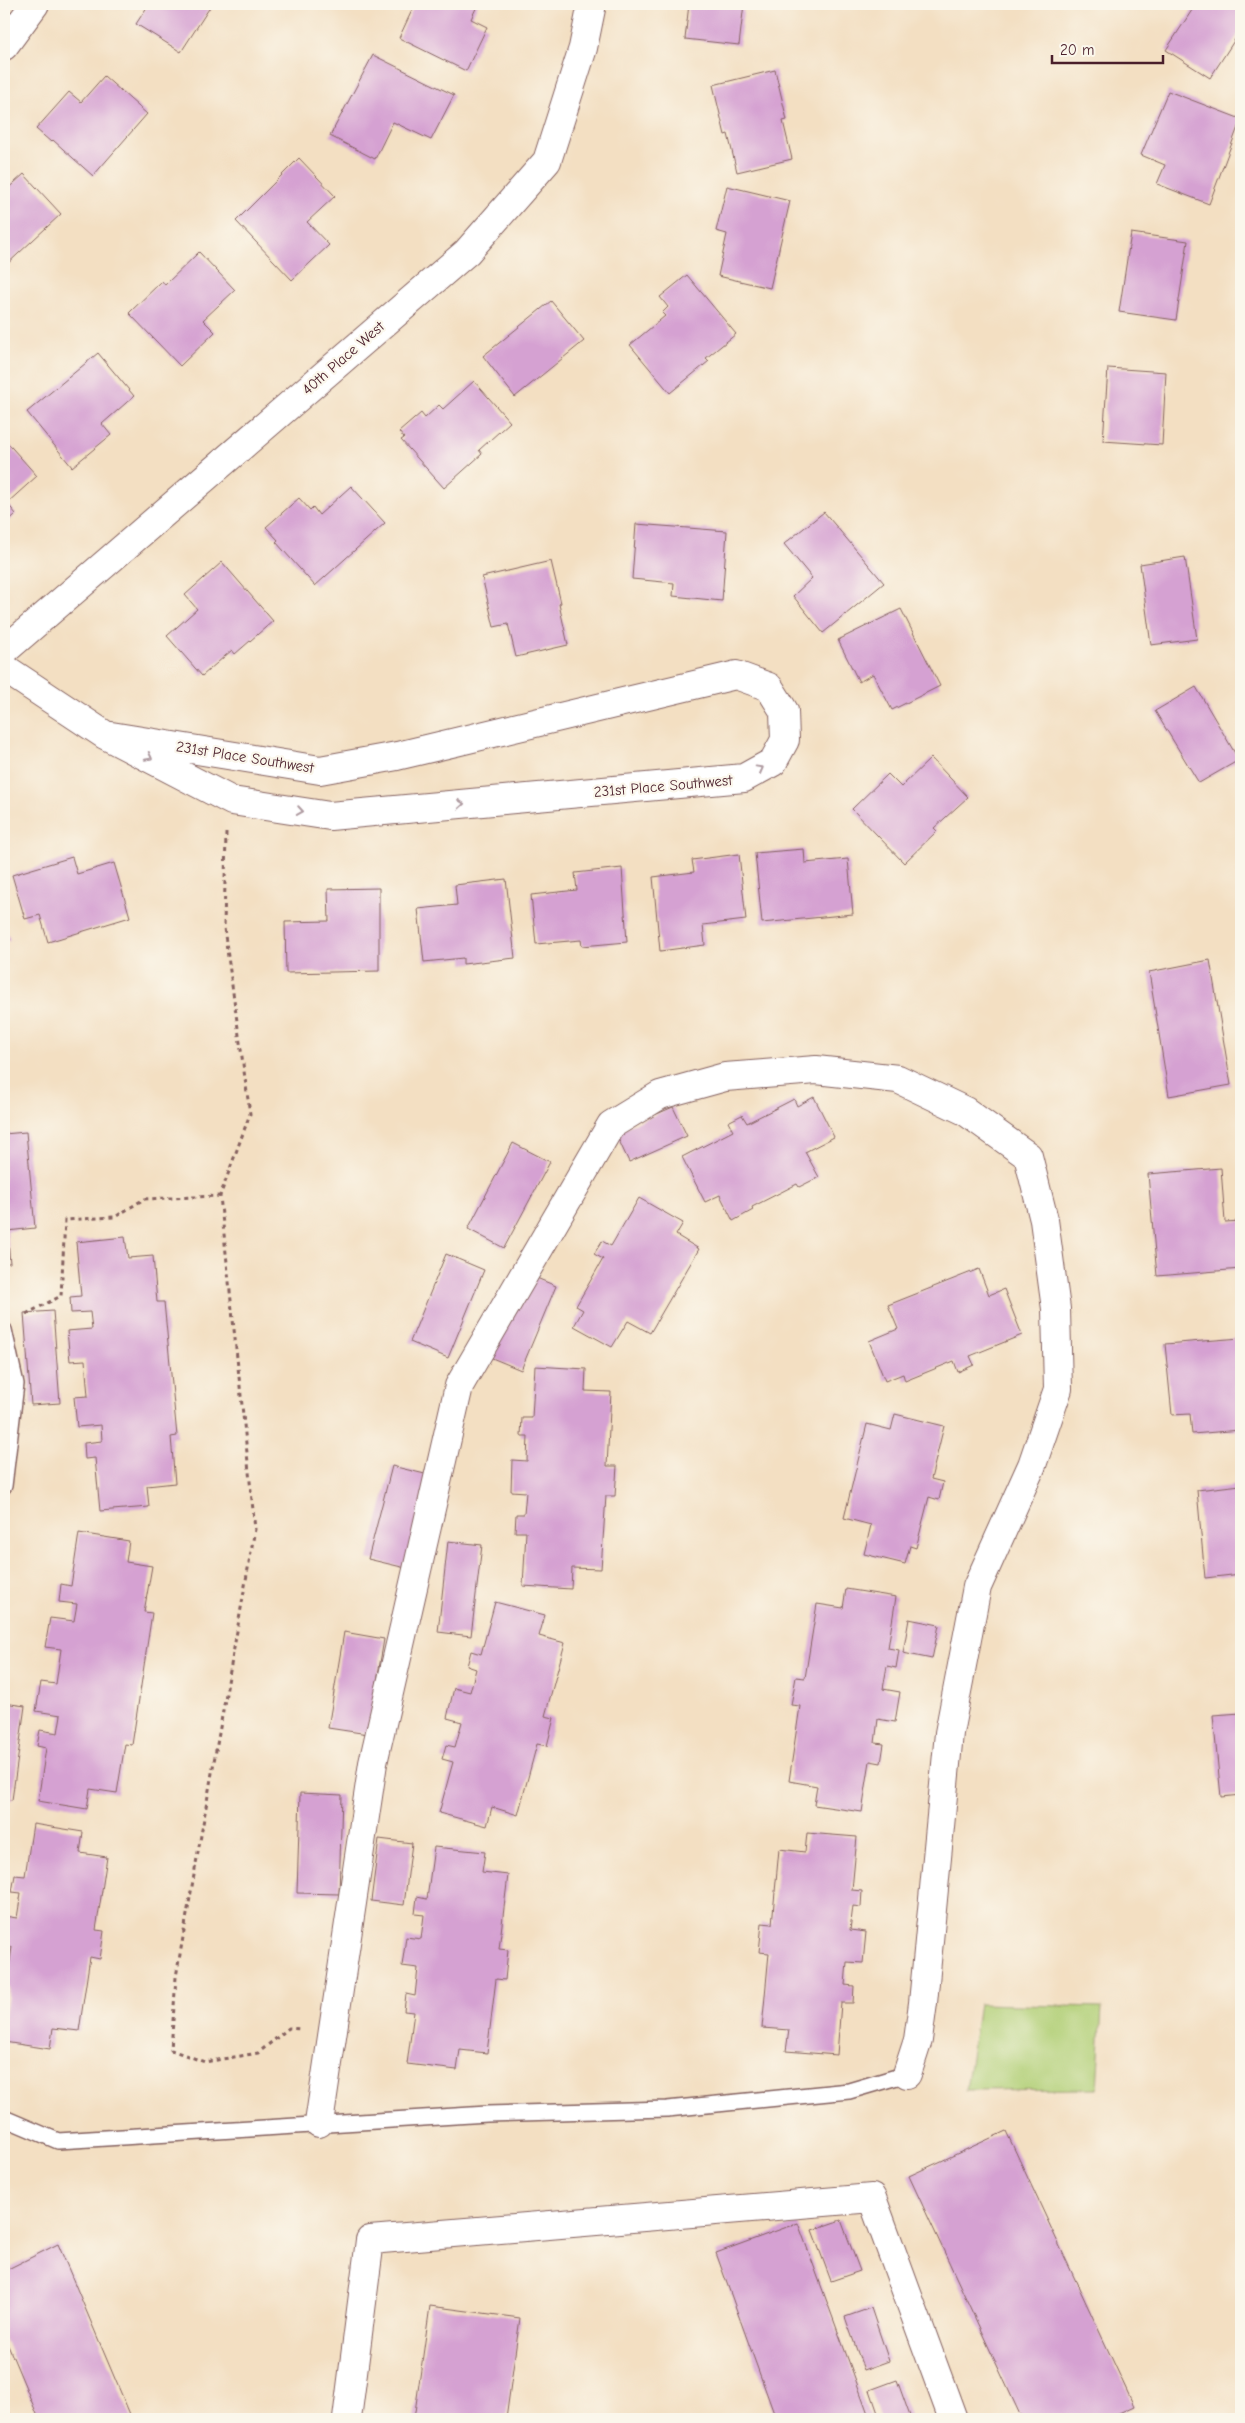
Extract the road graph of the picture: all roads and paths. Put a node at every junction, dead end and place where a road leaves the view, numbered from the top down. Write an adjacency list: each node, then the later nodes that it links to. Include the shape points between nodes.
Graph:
1 (35, 4): 3 (street)
2 (592, 4): 4 (street, 40th Place West, via 583,48 547,161 467,252)
3 (4, 46)
4 (4, 651)
5 (4, 668): 6 (street, 231st Place Southwest)
6 (105, 735): 7 (street, 231st Place Southwest, one-way to 7); 7 (street, 231st Place Southwest, one-way to 6, via 330,816 744,778 773,762 785,740 784,711 769,687 736,675 397,756 320,770)
7 (227, 797): 8 (path, via 224,928 250,1114)
8 (220, 1196): 9 (path, via 144,1199 115,1217 65,1220 61,1296); 12 (path, via 255,1529 176,1977 171,2050 205,2062 258,2053 289,2028)
9 (20, 1317)
10 (4, 1330): 11 (lane, via 16,1384)
11 (4, 1486)
12 (332, 2032): 13 (street, via 372,1763 459,1386 611,1125 660,1095 725,1077 816,1070 898,1079 965,1111 1028,1156 1044,1220 1056,1309 1058,1389 1032,1465 977,1587 949,1733 923,2003 918,2040); 15 (street)
13 (907, 2074): 15 (lane, via 848,2091 667,2109)
14 (4, 2118): 15 (lane, via 58,2141)
15 (319, 2123)
16 (346, 2419): 17 (street, via 370,2240 872,2198)
17 (953, 2419)

